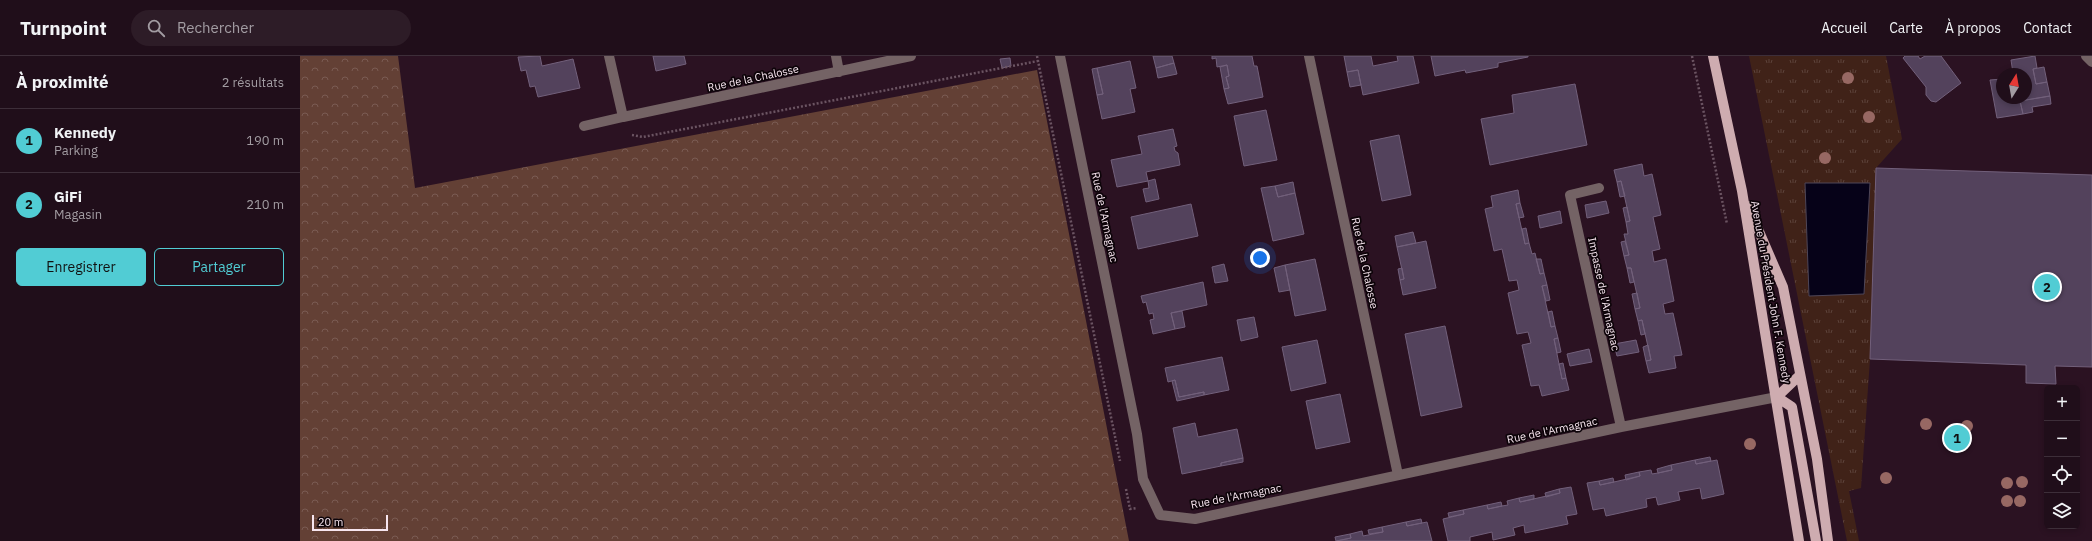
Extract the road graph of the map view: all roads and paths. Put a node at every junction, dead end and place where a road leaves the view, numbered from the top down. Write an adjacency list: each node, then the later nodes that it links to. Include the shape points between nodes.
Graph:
1 (609, 56): 12 (street)
2 (836, 56): 11 (street)
3 (912, 56): 11 (street, Rue de la Chalosse)
4 (1037, 56): 9 (path)
5 (1060, 56): 23 (street, Rue de l'Armagnac, via 1137,434 1143,479)
6 (1308, 56): 21 (street, Rue de la Chalosse)
7 (1713, 56): 16 (main road, Avenue du Président John F. Kennedy)
8 (2086, 56): 10 (street)
9 (1038, 61): 14 (path, via 643,137); 20 (path)
10 (2092, 62)
11 (840, 72): 12 (street, Rue de la Chalosse)
12 (623, 117): 13 (street, Rue de la Chalosse)
13 (584, 126)
14 (628, 134)
15 (1599, 188): 19 (street, Impasse de l'Armagnac, via 1570,195)
16 (1742, 191): 17 (main road, Avenue du Président John F. Kennedy, via 1783,287); 18 (main road, Avenue du Président John F. Kennedy)
17 (1800, 375): 18 (main road, Avenue du Président John F. Kennedy); 26 (main road, Avenue du Président John F. Kennedy)
18 (1777, 398): 19 (street, Rue de l'Armagnac); 24 (main road, Avenue du Président John F. Kennedy); 25 (main road, Avenue du Président John F. Kennedy, via 1792,407)
19 (1621, 427): 21 (street, Rue de l'Armagnac)
20 (1121, 463)
21 (1398, 475): 23 (street, Rue de l'Armagnac, via 1195,519 1160,515)
22 (1126, 486): 23 (path, via 1130,509)
23 (1155, 504)
24 (1799, 541)
25 (1816, 541)
26 (1828, 541)

